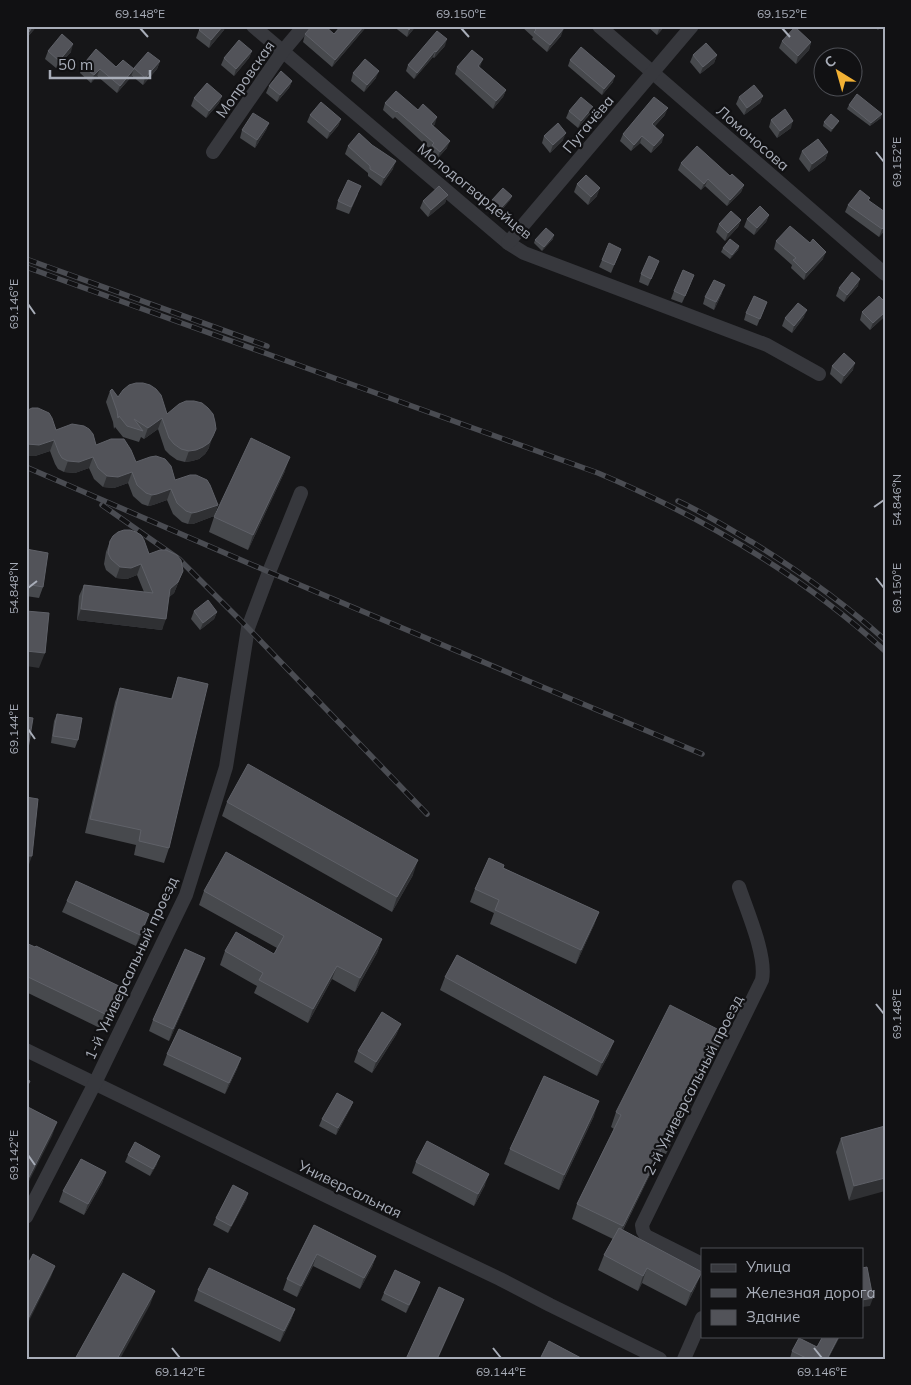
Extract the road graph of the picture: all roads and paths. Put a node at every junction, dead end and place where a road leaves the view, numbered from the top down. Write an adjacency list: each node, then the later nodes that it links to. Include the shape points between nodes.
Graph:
1 (253, 26): 5 (street, Молодогвардейцев)
2 (304, 26): 5 (street, Мопровская)
3 (599, 26): 6 (street, Ломоносова)
4 (692, 26): 6 (street, Пугачёва)
5 (283, 51): 7 (street, Мопровская); 8 (street, Молодогвардейцев)
6 (653, 72): 8 (street, Пугачёва); 9 (street, Ломоносова)
7 (213, 152)
8 (508, 243): 10 (street, Молодогвардейцев, via 524,253 767,345)
9 (883, 270)
10 (818, 374)
11 (301, 493): 14 (street, 1-й Универсальный проезд, via 248,628 226,767 186,895)
12 (739, 887): 16 (street, 2-й Универсальный проезд, via 761,954 762,980 642,1225 646,1236)
13 (26, 1050): 14 (street, Универсальная)
14 (95, 1083): 15 (street, 1-й Универсальный проезд); 18 (street, Универсальная, via 500,1278)
15 (26, 1217)
16 (701, 1264)
17 (701, 1320): 19 (street)
18 (660, 1359)
19 (684, 1359)

